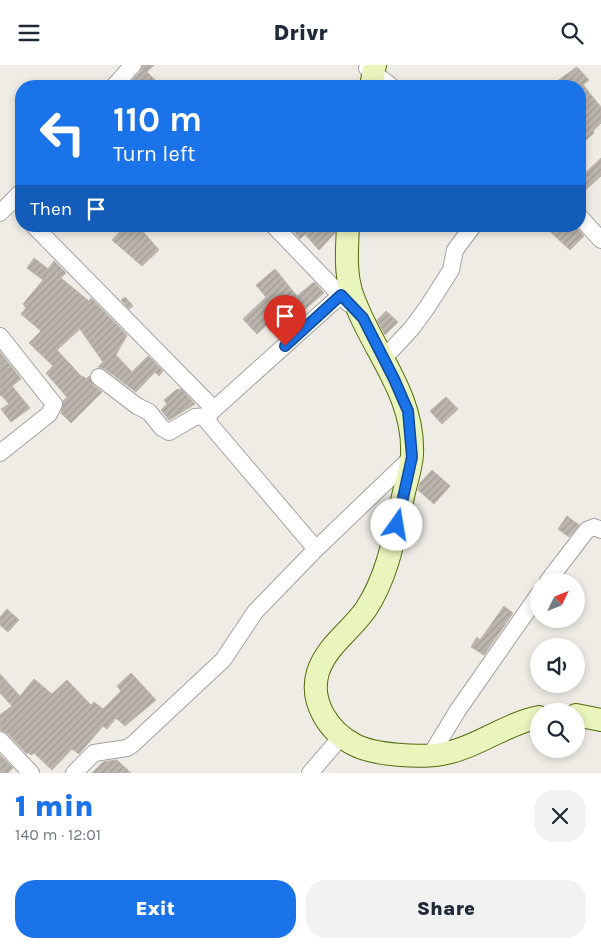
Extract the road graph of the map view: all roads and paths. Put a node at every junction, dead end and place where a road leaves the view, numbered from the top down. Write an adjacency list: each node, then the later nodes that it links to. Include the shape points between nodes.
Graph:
1 (133, 65): 2 (street)
2 (119, 80)
3 (586, 224): 8 (street)
4 (40, 232): 14 (street)
5 (280, 232): 9 (street)
6 (348, 232): 10 (street, via 349,281)
7 (468, 232): 12 (street, via 455,250 451,270 435,295 412,328)
8 (601, 240)
9 (341, 295): 10 (street); 14 (street)
10 (363, 318): 12 (street)
11 (0, 336): 15 (street, via 54,405 49,414)
12 (384, 359): 16 (street, via 408,411)
13 (99, 377): 14 (street, via 149,412 169,432 195,417)
14 (211, 413): 18 (street, via 209,426)
15 (0, 453)
16 (412, 457): 18 (street); 24 (street, via 381,582 361,617 329,651 318,674 318,701 322,714)
17 (601, 530): 19 (street, via 594,527 588,530)
18 (316, 549): 28 (street, via 248,620 223,659 133,744 120,750 94,753)
19 (554, 573)
20 (530, 607): 26 (street)
21 (585, 717): 23 (street)
22 (530, 720): 26 (street, via 454,751)
23 (601, 720)
24 (341, 737): 26 (street, via 374,751); 29 (street)
25 (0, 740): 27 (street)
26 (430, 756)
27 (31, 773)
28 (74, 773)
29 (310, 773)

